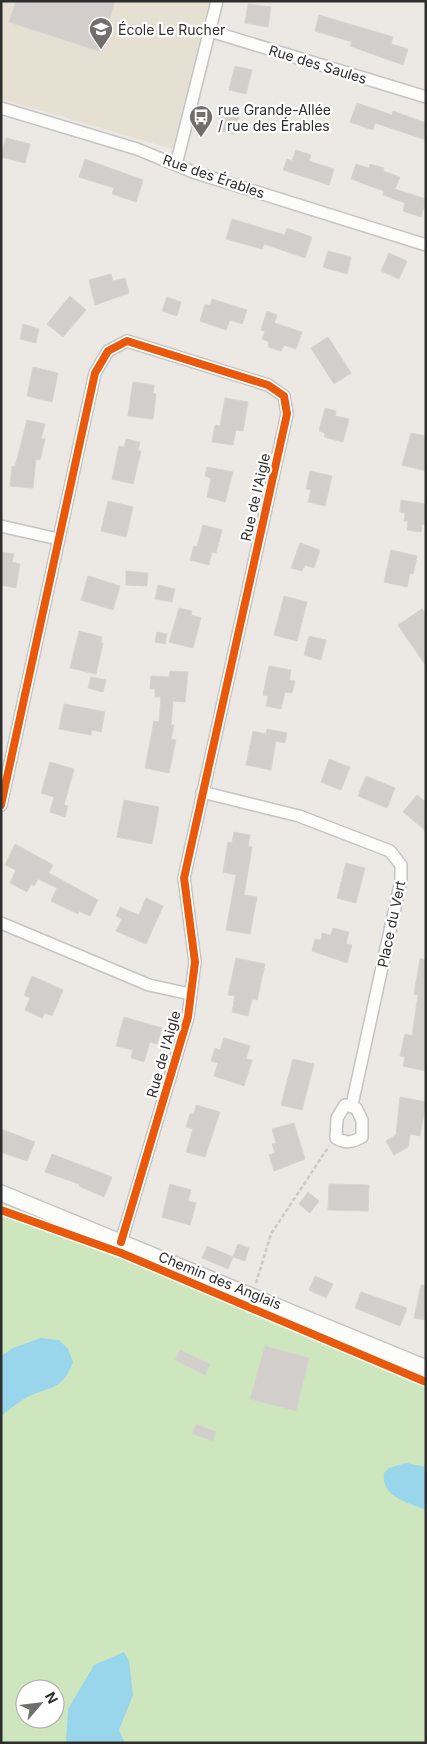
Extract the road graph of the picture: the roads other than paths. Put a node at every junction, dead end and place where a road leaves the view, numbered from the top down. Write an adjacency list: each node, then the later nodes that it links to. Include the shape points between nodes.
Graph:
1 (217, 1): 2 (street)
2 (210, 31): 3 (street, Rue des Saules); 5 (street)
3 (426, 97)
4 (1, 108): 5 (street, Rue des Érables, via 137,149)
5 (176, 165): 6 (street, Rue des Érables)
6 (426, 245)
7 (1, 526): 8 (street)
8 (58, 539): 9 (street, Rue de l'Aigle, via 95,373 108,351 127,341 268,385 284,396 287,414); 10 (street, Rue de l'Aigle)
9 (202, 792): 12 (street, Rue de l'Aigle, via 184,878 195,962); 13 (street, Place du Vert, via 299,816 390,851 401,865 401,880)
10 (1, 805)
11 (1, 923): 12 (street, Rue de l'Aigle, via 149,985)
12 (190, 994): 15 (street, Rue de l'Aigle, via 188,1017)
13 (352, 1105)
14 (1, 1193): 15 (street, Chemin des Anglais)
15 (121, 1242): 16 (street, Chemin des Anglais)
16 (426, 1368)

